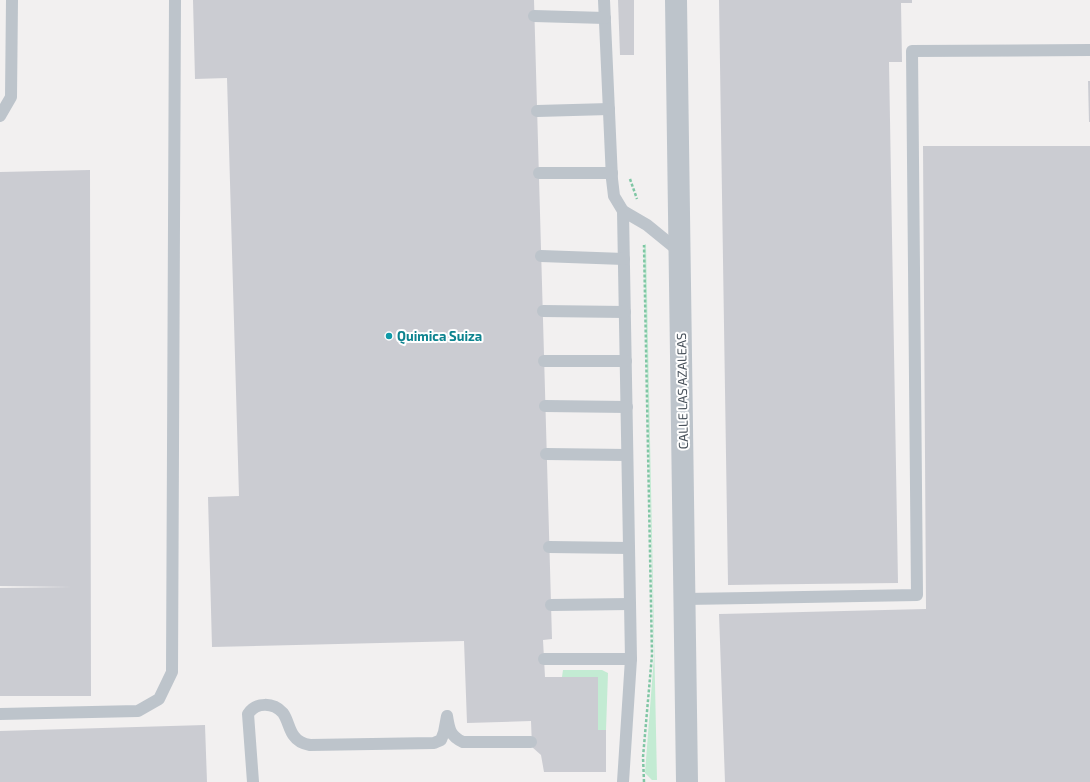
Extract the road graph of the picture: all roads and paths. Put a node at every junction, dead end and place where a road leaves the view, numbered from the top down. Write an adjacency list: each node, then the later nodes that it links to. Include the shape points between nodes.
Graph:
1 (12, 0): 10 (lane, via 11,97)
2 (176, 0): 33 (lane, via 172,672 159,699 138,711)
3 (604, 0): 6 (lane)
4 (676, 0): 15 (street, CALLE LAS AZALEAS)
5 (534, 16): 6 (lane)
6 (605, 18): 8 (lane)
7 (1090, 50): 28 (lane, via 912,51 917,595)
8 (609, 109): 9 (lane); 11 (lane)
9 (537, 111)
10 (0, 116)
11 (612, 172): 12 (lane); 13 (lane, via 614,196)
12 (539, 173)
13 (623, 211): 15 (lane, via 646,225); 17 (lane)
14 (644, 237): 37 (path, via 652,655 643,757)
15 (680, 252): 28 (street, CALLE LAS AZALEAS)
16 (541, 256): 17 (lane)
17 (624, 259): 19 (lane)
18 (543, 311): 19 (lane)
19 (625, 312): 21 (lane)
20 (544, 361): 21 (lane)
21 (626, 361): 23 (lane)
22 (545, 406): 23 (lane)
23 (627, 407): 25 (lane)
24 (546, 454): 25 (lane)
25 (627, 455): 27 (lane)
26 (549, 547): 27 (lane)
27 (629, 548): 29 (lane)
28 (685, 599): 38 (street, CALLE LAS AZALEAS)
29 (630, 604): 30 (lane); 32 (lane)
30 (551, 605)
31 (544, 659): 32 (lane)
32 (631, 659): 36 (lane)
33 (0, 714)
34 (531, 742): 35 (lane, via 462,742 450,731 447,716 441,740 434,743 310,745 294,737 283,713 261,704 253,707 248,714)
35 (253, 782)
36 (623, 782)
37 (644, 782)
38 (687, 782)

